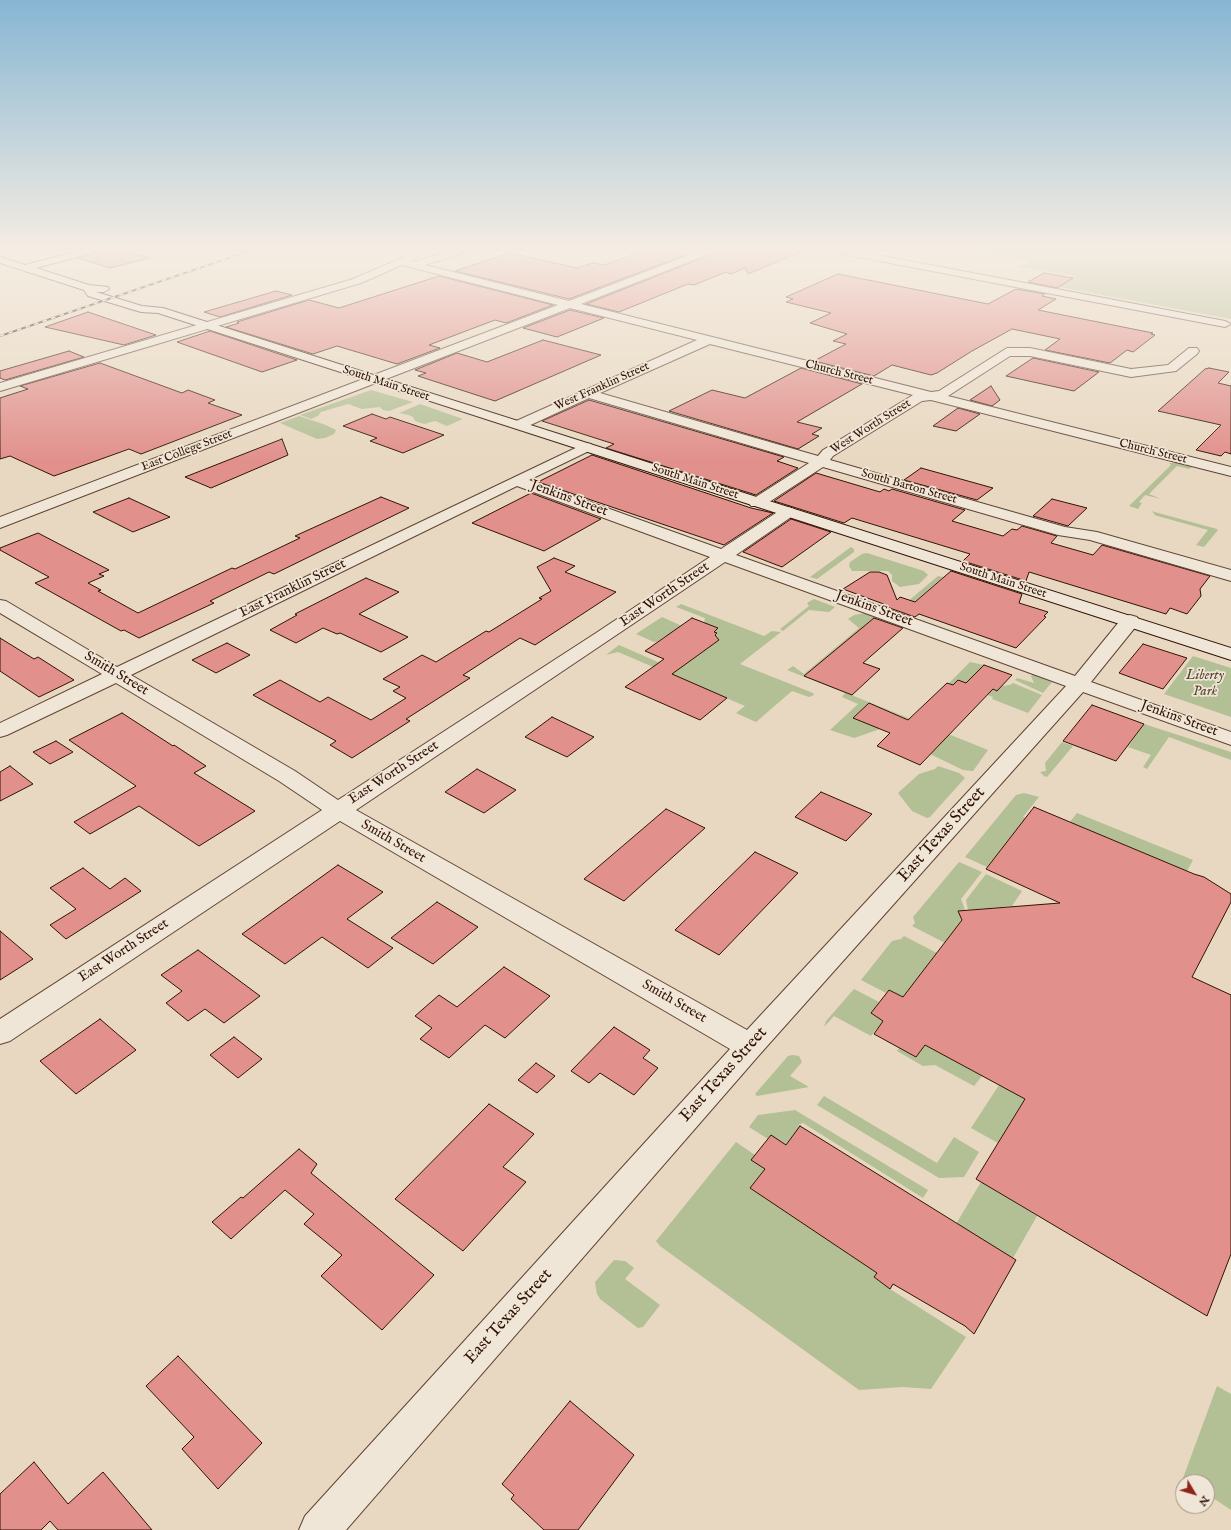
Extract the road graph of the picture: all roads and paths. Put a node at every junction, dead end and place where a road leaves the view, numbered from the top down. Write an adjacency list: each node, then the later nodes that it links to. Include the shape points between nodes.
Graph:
1 (187, 319): 7 (street, South Main Street)
2 (228, 319): 7 (street)
3 (533, 319): 10 (street, East College Street)
4 (627, 319): 8 (street, Church Street)
5 (1201, 319): 6 (street)
6 (1225, 324)
7 (206, 326): 10 (street, South Main Street); 11 (street)
8 (708, 340): 12 (street, West Franklin Street); 13 (street, Church Street)
9 (1193, 351): 13 (street, West Worth Street, via 1172,368 1131,373 1030,352 1007,352 943,394)
10 (375, 380): 14 (street, South Main Street); 21 (street, East College Street)
11 (0, 387)
12 (588, 394): 14 (street, West Franklin Street); 16 (street, South Barton Street)
13 (930, 396): 16 (street, West Worth Street, via 918,398 828,453); 17 (street, Church Street)
14 (519, 425): 15 (street, South Main Street)
15 (586, 447): 18 (street, East Franklin Street); 19 (street, South Main Street)
16 (822, 461): 19 (street, West Worth Street); 23 (street, South Barton Street, via 1064,532 1091,535)
17 (1231, 472)
18 (516, 480): 22 (street, Jenkins Street); 27 (street, East Franklin Street)
19 (757, 503): 20 (street, South Main Street)
20 (788, 512): 22 (street, East Worth Street); 25 (street, South Main Street)
21 (0, 523)
22 (724, 555): 28 (street, Jenkins Street); 31 (street, East Worth Street)
23 (1229, 572)
24 (0, 605): 27 (street, Smith Street)
25 (1130, 621): 26 (street, South Main Street); 28 (street, East Texas Street)
26 (1231, 654)
27 (116, 674): 29 (street, East Franklin Street); 31 (street, Smith Street, via 287,776)
28 (1080, 683): 30 (street, Jenkins Street); 33 (street, East Texas Street)
29 (0, 731)
30 (1231, 738)
31 (338, 810): 32 (street, East Worth Street); 33 (street, Smith Street)
32 (0, 1032)
33 (750, 1046): 34 (street, East Texas Street)
34 (319, 1530)

